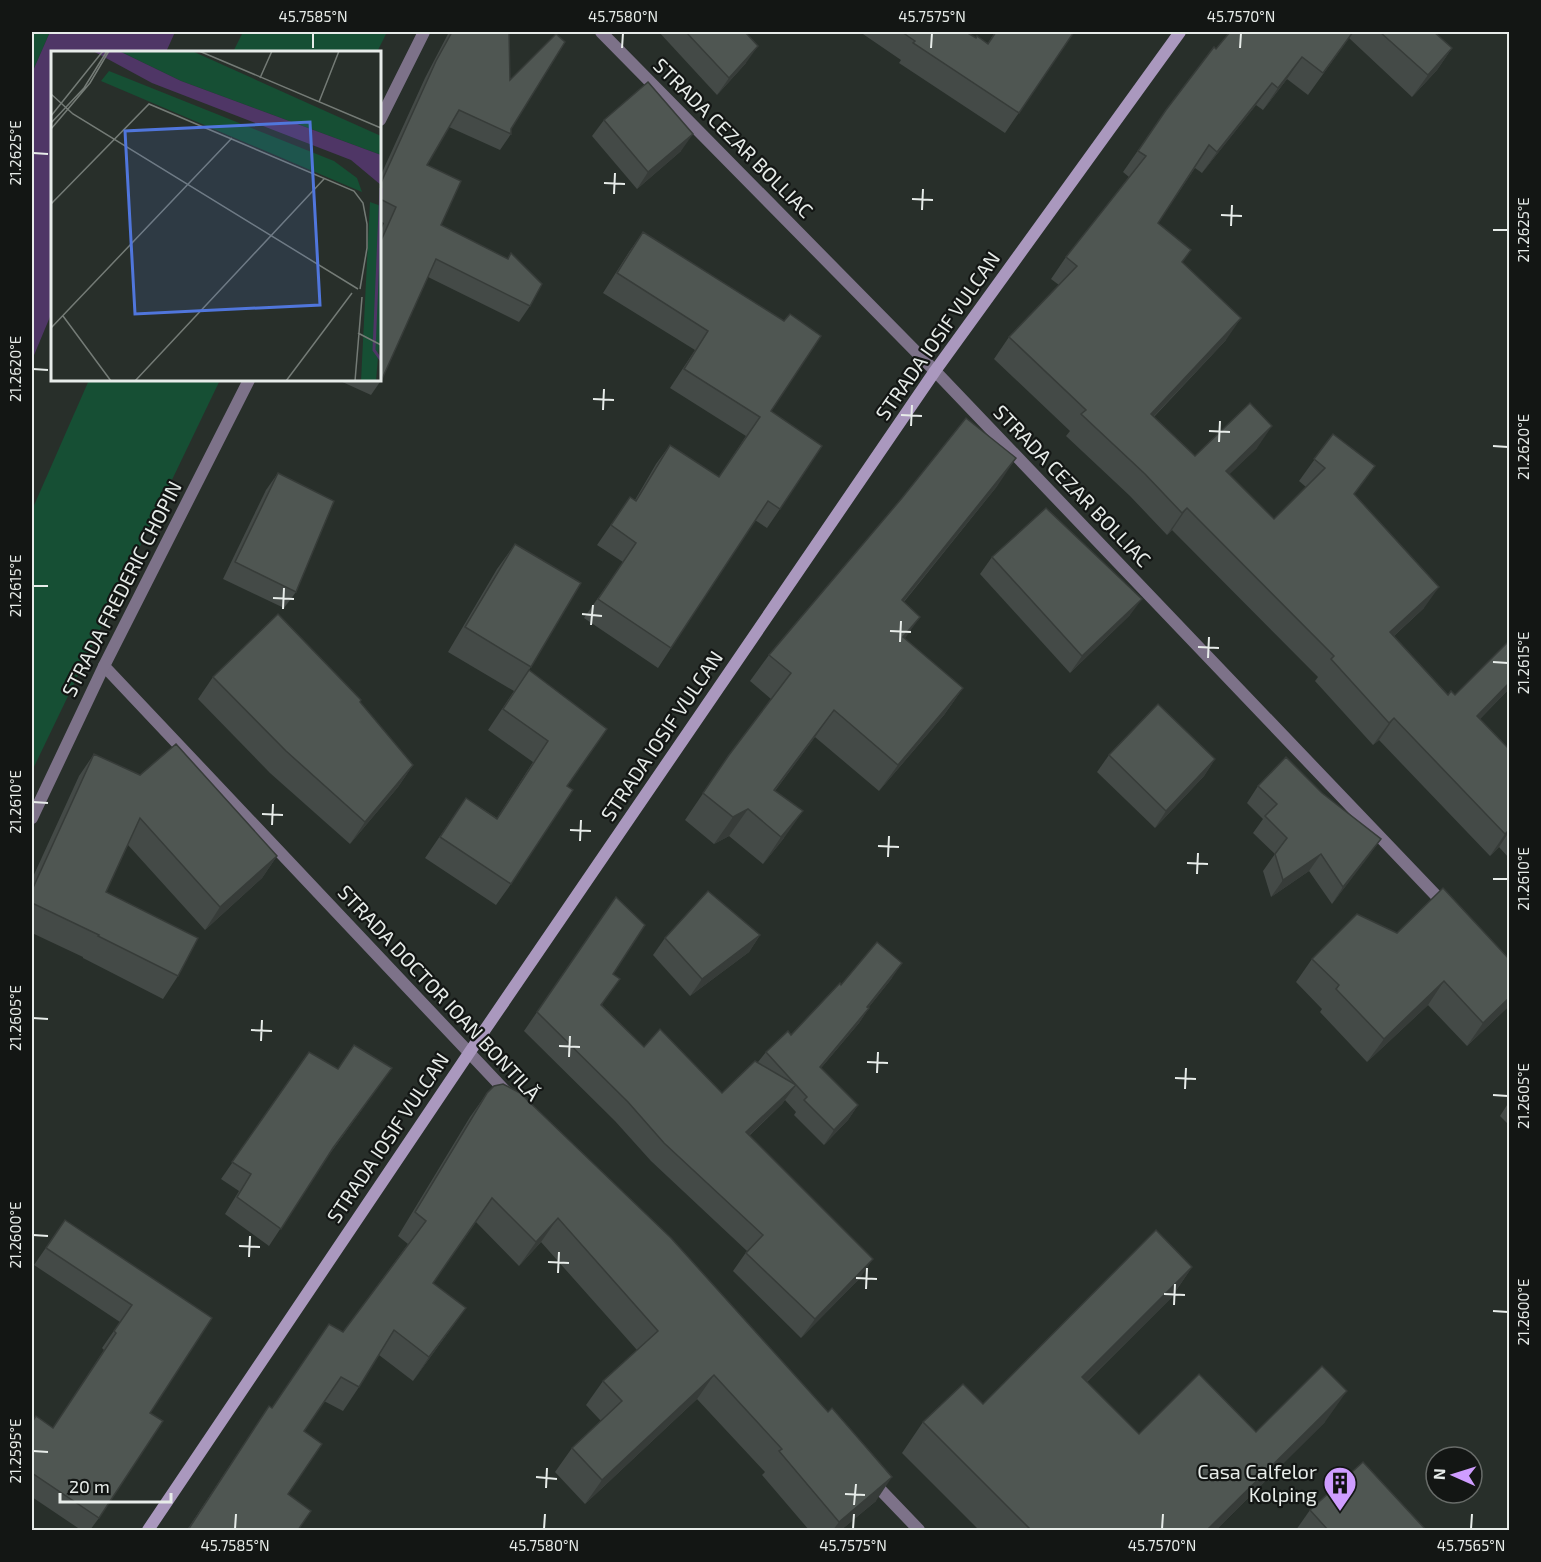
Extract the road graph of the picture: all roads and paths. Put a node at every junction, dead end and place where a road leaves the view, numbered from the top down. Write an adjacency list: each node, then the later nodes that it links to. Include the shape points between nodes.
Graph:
1 (424, 32): 4 (street)
2 (601, 32): 5 (street, STRADA CEZAR BOLLIAC)
3 (1179, 32): 5 (street, STRADA IOSIF VULCAN)
4 (381, 118)
5 (935, 371): 9 (street, STRADA CEZAR BOLLIAC); 10 (street, STRADA IOSIF VULCAN)
6 (248, 381): 7 (street, STRADA FREDERIC CHOPIN)
7 (104, 666): 8 (street, STRADA FREDERIC CHOPIN); 10 (street, STRADA DOCTOR IOAN BONTILĂ)
8 (32, 818)
9 (1452, 912)
10 (469, 1053): 11 (street, STRADA DOCTOR IOAN BONTILĂ); 13 (street, STRADA IOSIF VULCAN)
11 (518, 1105)
12 (861, 1470): 14 (street)
13 (148, 1530)
14 (919, 1530)

